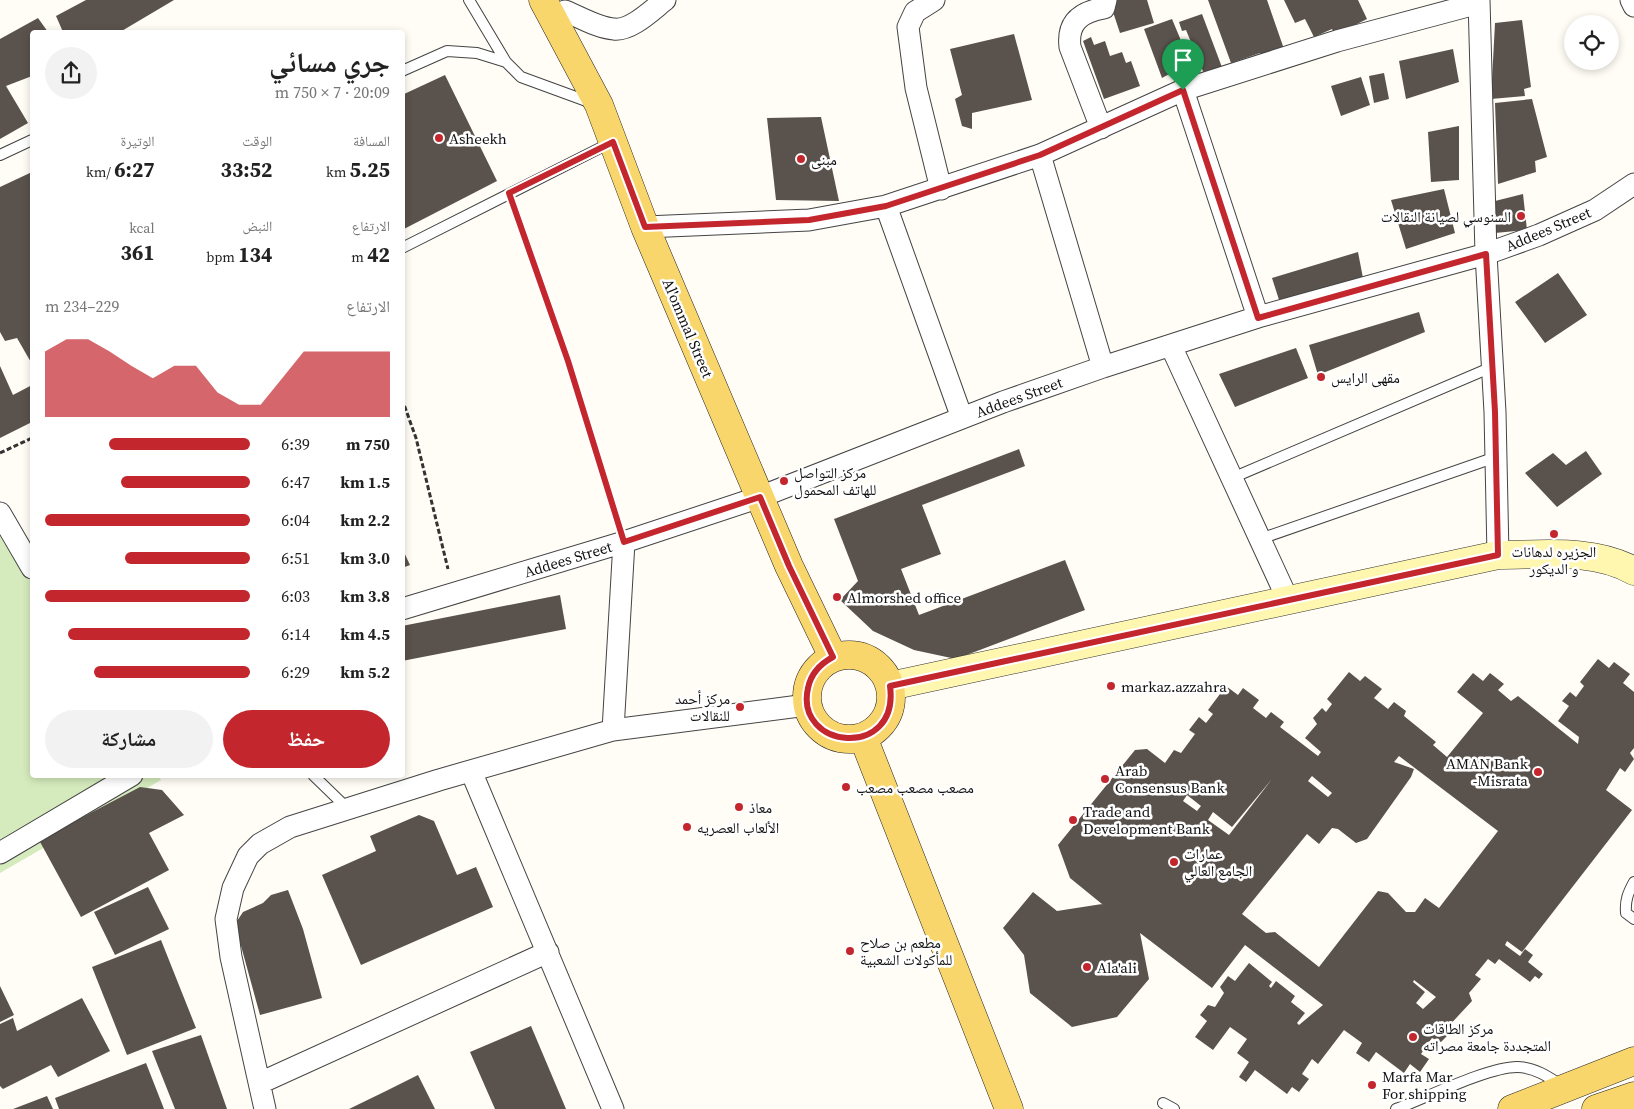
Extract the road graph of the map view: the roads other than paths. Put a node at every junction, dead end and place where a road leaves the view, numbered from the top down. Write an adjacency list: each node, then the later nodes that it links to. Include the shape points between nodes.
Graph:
1 (469, 0): 9 (lane)
2 (665, 0): 8 (street, via 620,29)
3 (934, 0): 19 (street, via 915,12 908,27 916,88)
4 (1106, 0): 13 (street, via 1104,8 1082,14 1071,25 1069,37)
5 (1631, 0): 7 (street)
6 (1479, 2): 11 (street, via 1337,41); 23 (street)
7 (1634, 6)
8 (559, 11): 12 (main road, Al'ommal Street)
9 (506, 62): 10 (lane, via 478,53 447,51); 12 (lane, via 521,77)
10 (405, 70)
11 (1183, 90): 13 (street); 24 (street)
12 (599, 106): 15 (main road, Al'ommal Street)
13 (1101, 128): 17 (street)
14 (30, 141): 16 (lane)
15 (613, 142): 21 (main road, Al'ommal Street); 22 (lane)
16 (0, 155)
17 (1040, 155): 19 (street); 27 (street)
18 (1634, 184): 23 (street, Addees Street, via 1595,210)
19 (941, 189): 20 (street)
20 (886, 206): 21 (street, via 809,220); 28 (street)
21 (645, 227): 31 (main road, Al'ommal Street)
22 (405, 246)
23 (1486, 254): 24 (street, Addees Street); 26 (street)
24 (1258, 318): 25 (street, Addees Street)
25 (1172, 346): 27 (street, Addees Street); 30 (street)
26 (1492, 367): 29 (street); 30 (lane)
27 (1103, 368): 28 (street, Addees Street)
28 (962, 418): 31 (street, Addees Street)
29 (1496, 457): 33 (lane); 35 (street)
30 (1232, 478): 33 (street)
31 (760, 497): 34 (street, Addees Street); 40 (main road, Al'ommal Street)
32 (0, 513): 36 (street)
33 (1260, 539): 38 (street)
34 (624, 542): 39 (street, Addees Street); 43 (street)
35 (1498, 555): 37 (street, via 1576,554); 38 (street)
36 (30, 565)
37 (1634, 571)
38 (1288, 600): 41 (street)
39 (405, 608)
40 (833, 657): 41 (main road, via 854,654 873,661 881,668); 42 (main road, via 814,671)
41 (890, 686): 44 (main road, via 891,707 887,716)
42 (807, 705): 43 (street); 44 (main road, via 818,726 828,734 851,739)
43 (613, 730): 45 (street)
44 (863, 737): 60 (main road)
45 (471, 771): 48 (street); 52 (street)
46 (127, 778): 49 (street)
47 (316, 778): 48 (lane)
48 (349, 809): 54 (street, via 290,828 260,844 248,856 233,888 228,906 227,932)
49 (0, 854)
50 (1634, 882): 51 (lane, via 1625,904 1626,912)
51 (1634, 919)
52 (548, 952): 54 (street); 59 (street)
53 (1634, 1061): 55 (main road)
54 (260, 1083): 58 (street)
55 (1565, 1088): 62 (lane, via 1538,1071 1517,1067 1493,1071); 63 (main road)
56 (1634, 1096): 64 (main road)
57 (1163, 1103): 61 (lane)
58 (264, 1109)
59 (613, 1109)
60 (1008, 1109)
61 (1174, 1109)
62 (1396, 1109)
63 (1512, 1109)
64 (1596, 1109)

